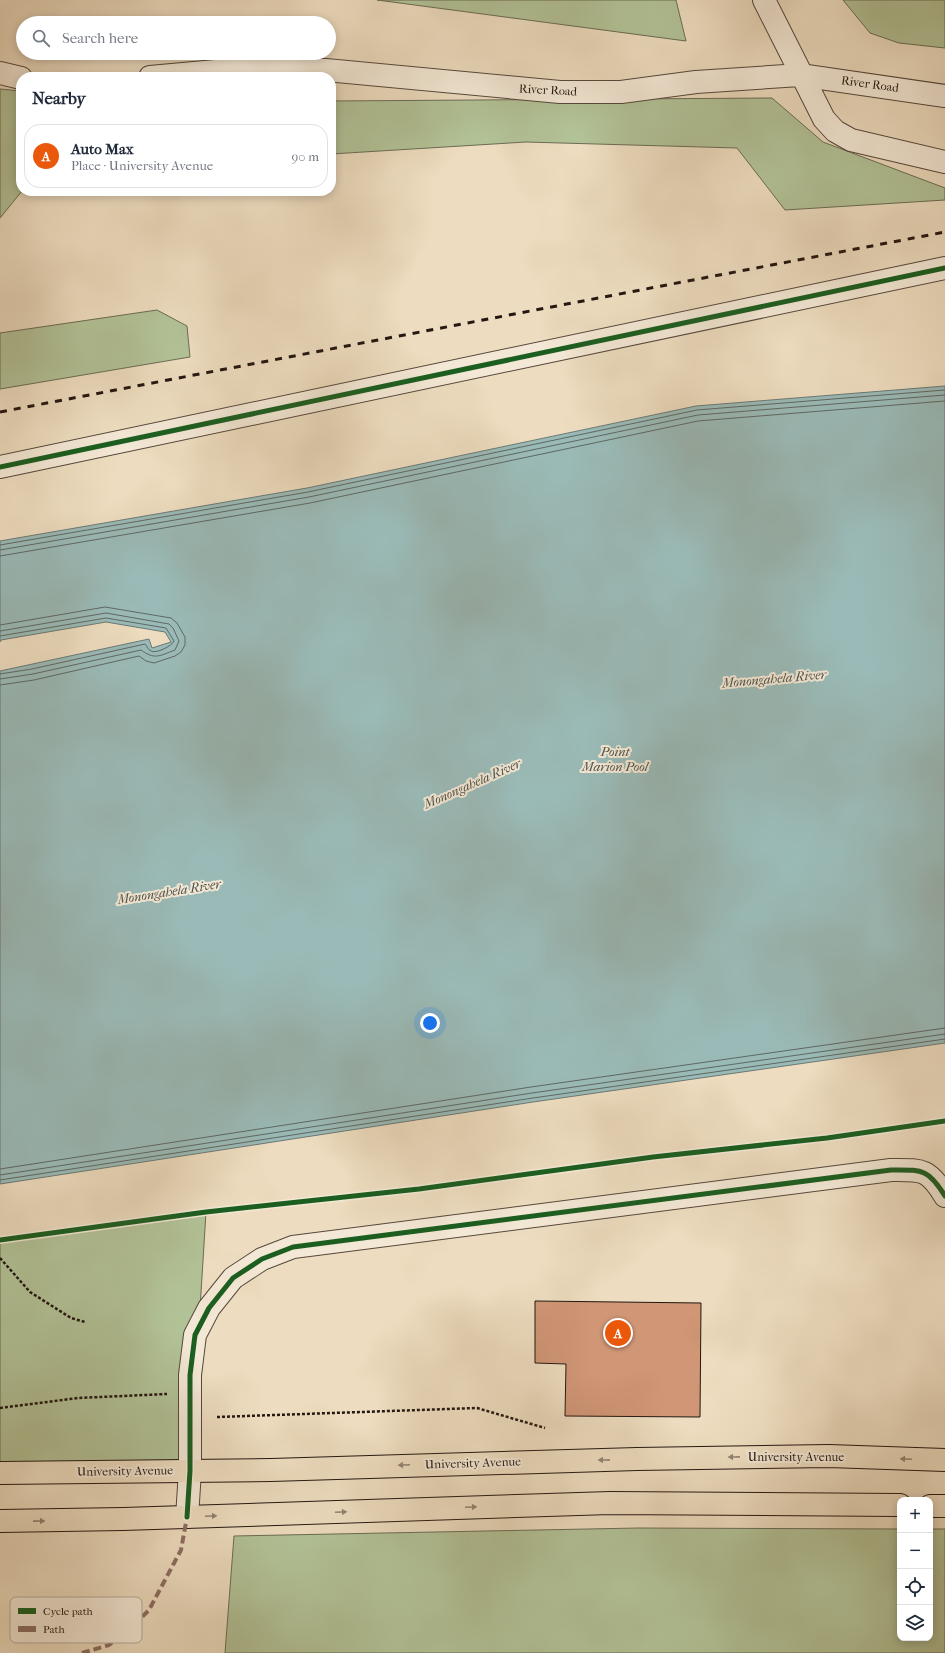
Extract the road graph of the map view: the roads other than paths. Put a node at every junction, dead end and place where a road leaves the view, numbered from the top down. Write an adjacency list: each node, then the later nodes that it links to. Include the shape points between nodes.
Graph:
1 (764, 0): 6 (street)
2 (205, 72): 3 (street, River Road, via 249,68)
3 (334, 72)
4 (336, 72): 6 (street, River Road, via 560,92 621,92 696,82)
5 (0, 73): 7 (street)
6 (800, 75): 8 (street, River Road); 9 (street, via 824,119 835,131 851,140)
7 (16, 77)
8 (945, 96)
9 (945, 162)
10 (945, 268): 11 (street)
11 (0, 467)
12 (937, 1171): 13 (street, via 936,1181); 15 (street, via 891,1170 293,1247 262,1259 233,1278 209,1308 195,1335 190,1375)
13 (945, 1196)
14 (945, 1460): 15 (main road, University Avenue, one-way to 15, via 829,1456)
15 (190, 1471): 16 (main road, University Avenue); 20 (street)
16 (0, 1473)
17 (897, 1506): 20 (main road, one-way to 17, via 610,1503)
18 (933, 1506): 19 (main road)
19 (945, 1506)
20 (187, 1517): 21 (main road, one-way to 20)
21 (0, 1521)

